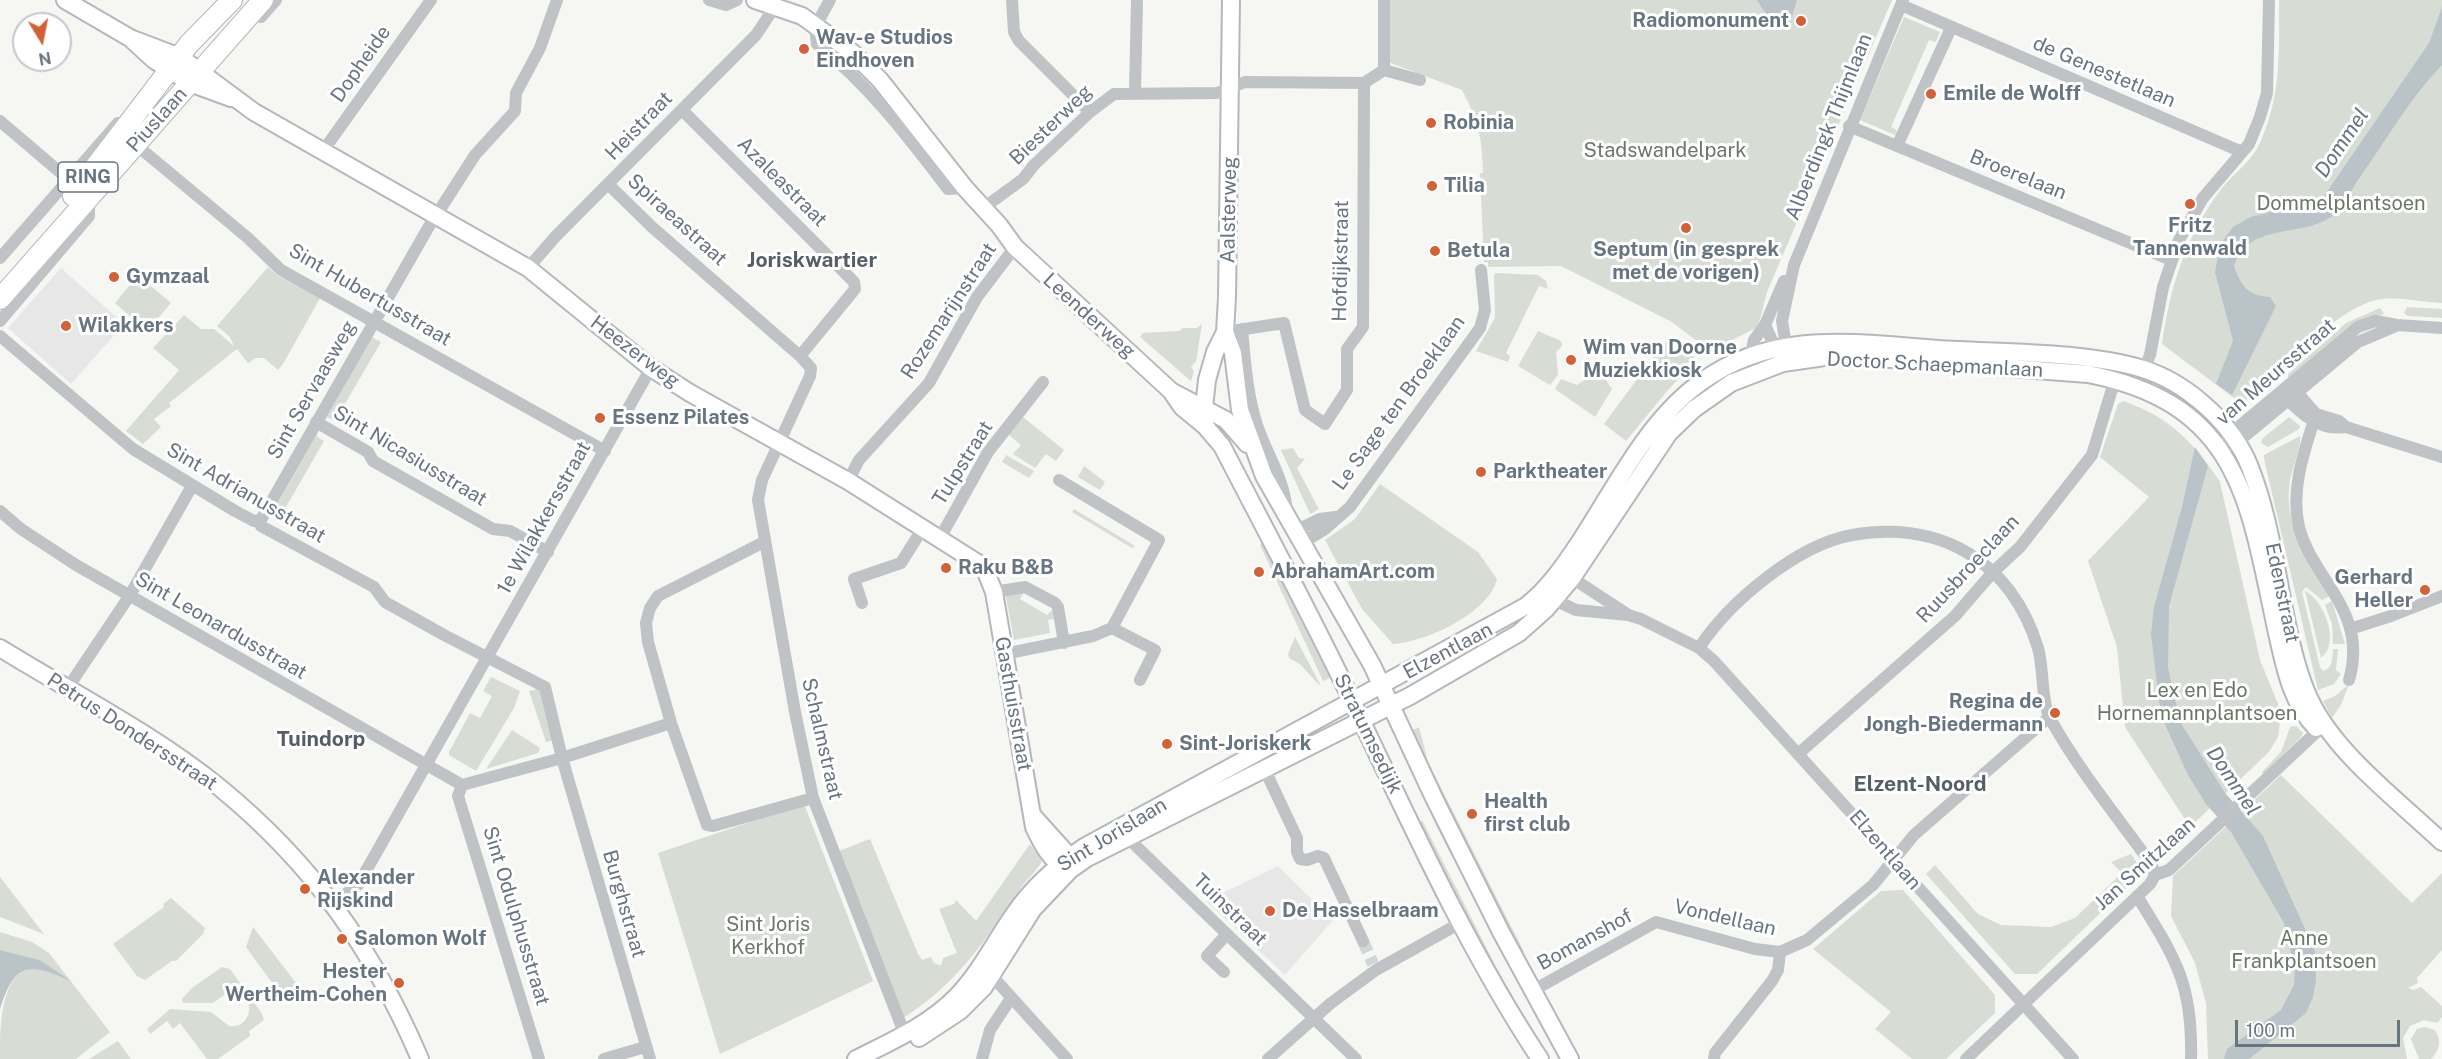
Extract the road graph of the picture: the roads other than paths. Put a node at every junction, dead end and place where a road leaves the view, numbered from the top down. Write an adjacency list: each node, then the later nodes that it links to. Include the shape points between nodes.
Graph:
1 (65, 0): 21 (main road, Heezerweg)
2 (232, 0): 21 (main road, Piuslaan / RING)
3 (263, 0): 20 (main road, Piuslaan / RING)
4 (276, 0): 20 (street, Piuslaan, via 256,23)
5 (431, 0): 35 (street, Dopheide)
6 (557, 0): 41 (street, Sint Servaasweg, via 540,48 516,93 515,111 475,155)
7 (709, 0): 8 (street, via 726,5)
8 (737, 0)
9 (755, 0): 17 (main road, Leenderweg)
10 (830, 0): 18 (street)
11 (1012, 0): 30 (street, via 1014,32 1019,41)
12 (1137, 0): 27 (street)
13 (1384, 0): 22 (street)
14 (1231, 2): 26 (main road, Aalsterweg, via 1239,33 1239,79)
15 (1902, 2): 19 (street, Alberdingk Thijmlaan); 32 (street, Alberdingk Thijmlaan)
16 (2266, 2): 36 (street, via 2267,93 2249,144)
17 (774, 8): 18 (main road, Leenderweg, via 790,10); 29 (street, Heistraat, via 756,35)
18 (815, 27): 40 (main road, Leenderweg, via 853,53 880,80 956,189)
19 (1951, 28): 34 (street); 36 (street, de Genestetlaan)
20 (224, 44): 23 (main road, Piuslaan / RING)
21 (175, 63): 23 (main road, Heezerweg); 28 (main road, Piuslaan / RING)
22 (1384, 70): 24 (street); 25 (street)
23 (196, 77): 33 (main road, Piuslaan / RING); 35 (main road, Heezerweg)
24 (1420, 80)
25 (1364, 83): 26 (street, Biesterweg, via 1245,82); 55 (street, Hofdijkstraat, via 1363,327 1347,350 1347,390 1325,424 1305,410 1284,323)
26 (1230, 89): 27 (street, Biesterweg, via 1216,93); 56 (main road, Aalsterweg)
27 (1135, 92): 30 (street, Biesterweg, via 1108,96)
28 (145, 102): 37 (street, Piuslaan, via 121,119); 48 (main road, Piuslaan / RING, via 76,192)
29 (682, 110): 38 (street, Heistraat); 60 (street, Azaleastraat, via 854,282 855,289)
30 (1090, 112): 40 (street, Biesterweg)
31 (0, 121): 37 (street)
32 (1849, 126): 34 (street, Broerelaan); 45 (street, Alberdingk Thijmlaan)
33 (135, 144): 39 (main road, Piuslaan / RING); 51 (street, Sint Hubertusstraat, via 281,270)
34 (1897, 146): 44 (street, Broerelaan)
35 (324, 151): 41 (main road, Heezerweg)
36 (2242, 152): 44 (street, via 2203,198)
37 (68, 179): 43 (street, Piuslaan)
38 (609, 185): 46 (street, Heistraat); 60 (street, Spiraeastraat)
39 (89, 196): 49 (main road, Piuslaan / RING); 50 (street, Piuslaan, via 89,216)
40 (985, 212): 42 (main road, Leenderweg, via 1001,236)
41 (435, 216): 46 (main road, Heezerweg); 51 (street, Sint Servaasweg)
42 (1012, 243): 67 (main road, Leenderweg); 81 (street, Rozemarijnstraat, via 929,383 859,460)
43 (0, 258)
44 (2171, 260): 63 (street)
45 (1794, 264): 52 (street, Alberdingk Thijmlaan); 58 (street, Alberdingk Thijmlaan)
46 (528, 268): 62 (main road, Heezerweg)
47 (1480, 270): 86 (street, Le Sage ten Broeklaan, via 1485,310 1480,328 1350,507 1325,529)
48 (0, 279)
49 (0, 299)
50 (0, 321)
51 (374, 321): 72 (street, Sint Servaasweg); 77 (street, Sint Hubertusstraat)
52 (1765, 325): 58 (street, Alberdingk Thijmlaan); 59 (street, Alberdingk Thijmlaan)
53 (2397, 325): 54 (street, van Meursstraat); 66 (street, van Meursstraat, via 2374,321 2358,327); 69 (street, van Meursstraat, via 2358,342)
54 (2442, 328)
55 (1242, 329): 56 (street); 86 (street, via 1254,417 1285,488)
56 (1225, 332): 70 (main road, Aalsterweg, via 1207,380); 78 (main road, Aalsterweg, via 1233,354 1237,400)
57 (0, 336): 82 (street, Sint Adrianusstraat, via 133,449)
58 (1780, 346): 59 (main road, Doctor Schaepmanlaan); 61 (street, Alberdingk Thijmlaan); 63 (main road, Doctor Schaepmanlaan, via 1837,342 2093,359)
59 (1750, 354): 91 (main road, Doctor Schaepmanlaan, via 1700,382 1671,408 1630,464)
60 (800, 356): 75 (street, Schalmstraat, via 811,368 810,376)
61 (1783, 363): 64 (main road, Doctor Schaepmanlaan, via 1838,355 2088,374); 91 (main road, Doctor Schaepmanlaan, via 1718,390 1669,433)
62 (651, 368): 75 (main road, Heezerweg); 77 (street, 1e Wilakkersstraat)
63 (2144, 369): 74 (main road, Doctor Schaepmanlaan, via 2164,377 2203,404)
64 (2124, 381): 76 (main road, Doctor Schaepmanlaan, via 2158,395); 90 (street, Ruusbroeclaan, via 2112,388 2092,455 2019,547)
65 (1043, 382): 87 (street, Tulpstraat, via 988,452)
66 (2290, 383): 68 (street, van Meursstraat); 69 (street)
67 (1171, 391): 70 (main road, Leenderweg); 73 (main road, Leenderweg, via 1182,407)
68 (2279, 393): 69 (street); 74 (street, van Meursstraat)
69 (2294, 398): 71 (street); 74 (street, van Meursstraat)
70 (1204, 408): 73 (main road); 78 (main road, Leenderweg, via 1226,420)
71 (2315, 418): 79 (street); 99 (street, via 2300,469 2297,513 2304,542 2338,596)
72 (316, 422): 84 (street, Sint Servaasweg); 89 (street, Sint Nicasiusstraat, via 493,529 510,531)
73 (1205, 426): 109 (main road, Stratumsedijk, via 1222,446)
74 (2234, 439): 76 (street, van Meursstraat); 114 (main road, Edenstraat, via 2265,511 2302,683)
75 (780, 443): 81 (main road, Heezerweg); 88 (street, Schalmstraat, via 758,490)
76 (2220, 450): 114 (main road, Edenstraat, via 2252,515 2290,687 2301,709)
77 (605, 451): 89 (street, 1e Wilakkersstraat)
78 (1253, 452): 86 (main road, Stratumsedijk)
79 (2442, 457)
80 (1059, 480): 98 (street, via 1159,540)
81 (848, 481): 85 (main road, Heezerweg)
82 (192, 486): 84 (street, Sint Adrianusstraat); 93 (street)
83 (0, 511): 93 (street, Sint Leonardusstraat, via 21,530)
84 (258, 520): 104 (street, Sint Adrianusstraat, via 261,526 374,586 385,602)
85 (923, 528): 87 (main road, Heezerweg); 96 (street, via 901,562 854,579)
86 (1295, 531): 107 (main road, Stratumsedijk)
87 (940, 538): 92 (main road, Heezerweg, via 984,567)
88 (764, 542): 113 (street, via 658,596 650,608 646,624 648,642); 120 (street, Schalmstraat)
89 (548, 552): 104 (street, 1e Wilakkersstraat)
90 (1993, 572): 102 (street, via 1953,544 1907,531 1880,530 1832,539 1771,574 1710,632); 111 (street, via 2029,626 2038,650); 115 (street, Ruusbroeclaan, via 1955,616)
91 (1566, 574): 95 (main road, Elzentlaan); 97 (street, Elzentlaan)
92 (994, 592): 100 (street, via 1024,587 1055,603); 103 (main road, Gasthuisstraat)
93 (130, 595): 108 (street); 117 (street, Sint Leonardusstraat)
94 (2442, 596): 99 (street)
95 (1548, 597): 97 (street, Elzentlaan, via 1576,610); 107 (main road, Elzentlaan); 110 (main road, Elzentlaan, via 1520,633)
96 (862, 603)
97 (1628, 615): 102 (street, Elzentlaan)
98 (1112, 628): 100 (street); 105 (street, via 1155,650)
99 (2350, 628): 106 (street)
100 (1064, 643): 103 (street)
101 (0, 648): 108 (main road, Petrus Dondersstraat)
102 (1699, 648): 115 (street, Elzentlaan)
103 (1004, 654): 124 (main road, Gasthuisstraat, via 1039,837)
104 (489, 657): 116 (street, Sint Adrianusstraat, via 545,687); 117 (street, 1e Wilakkersstraat)
105 (1140, 680)
106 (2349, 680)
107 (1383, 686): 109 (main road, Elzentlaan); 110 (main road, Stratumsedijk)
108 (67, 689): 127 (main road, Petrus Dondersstraat, via 164,748 218,787 289,852)
109 (1353, 702): 112 (main road, Stratumsedijk); 121 (main road, Sint Jorislaan)
110 (1392, 705): 112 (main road, Elzentlaan); 135 (main road, Stratumsedijk, via 1434,798)
111 (2049, 717): 123 (street, Vondellaan); 125 (street, via 2152,865)
112 (1362, 720): 118 (main road, Sint Jorislaan); 128 (main road, Stratumsedijk)
113 (671, 723): 116 (street); 120 (street, via 707,825)
114 (2322, 727): 122 (main road, Edenstraat, via 2332,744 2343,748); 125 (street, Jan Smitzlaan, via 2169,870)
115 (1798, 754): 123 (street, Elzentlaan)
116 (562, 758): 119 (street); 141 (street, Burghstraat)
117 (428, 765): 119 (street, Sint Leonardusstraat); 127 (street, 1e Wilakkersstraat, via 358,885)
118 (1264, 770): 121 (main road, Sint Jorislaan); 131 (street, via 1297,838 1300,859 1324,858)
119 (462, 785): 143 (street, Sint Odulphusstraat, via 458,796)
120 (813, 798): 139 (street, Schalmstraat)
121 (1124, 831): 124 (main road, Sint Jorislaan); 130 (street, Tuinstraat)
122 (2442, 842)
123 (1892, 858): 132 (street, Vondellaan, via 1873,885 1808,940); 137 (street, Elzentlaan)
124 (1066, 864): 134 (main road, Sint Jorislaan, via 1033,909); 139 (main road, Sint Jorislaan, via 1021,905 981,969 962,991)
125 (2155, 875): 126 (street, Jan Smitzlaan)
126 (2137, 896): 137 (street, Jan Smitzlaan); 156 (street, via 2174,957 2186,986)
127 (333, 903): 142 (main road, Petrus Dondersstraat, via 399,1010)
128 (1462, 922): 138 (street, via 1374,967); 140 (main road, Stratumsedijk)
129 (1656, 922): 132 (street, Vondellaan); 135 (street, Bomanshof)
130 (1226, 936): 133 (street, via 1208,956); 138 (street, Tuinstraat)
131 (1363, 941)
132 (1780, 952): 153 (street, via 1772,981)
133 (1224, 972)
134 (993, 976): 136 (street); 146 (main road, Sint Jorislaan, via 945,1022)
135 (1532, 991): 152 (main road, Stratumsedijk)
136 (1011, 998): 147 (street, via 990,1030); 148 (street)
137 (2022, 1005): 154 (street, Jan Smitzlaan); 155 (street, Elzentlaan)
138 (1315, 1019): 149 (street); 150 (street, Tuinstraat)
139 (905, 1035): 145 (main road, Sint Jorislaan)
140 (1531, 1051): 151 (main road, Stratumsedijk)
141 (647, 1053): 144 (street)
142 (420, 1059)
143 (539, 1059)
144 (604, 1059)
145 (856, 1059)
146 (878, 1059)
147 (982, 1059)
148 (1067, 1059)
149 (1268, 1059)
150 (1356, 1059)
151 (1540, 1059)
152 (1570, 1059)
153 (1714, 1059)
154 (1966, 1059)
155 (2073, 1059)
156 (2191, 1059)

